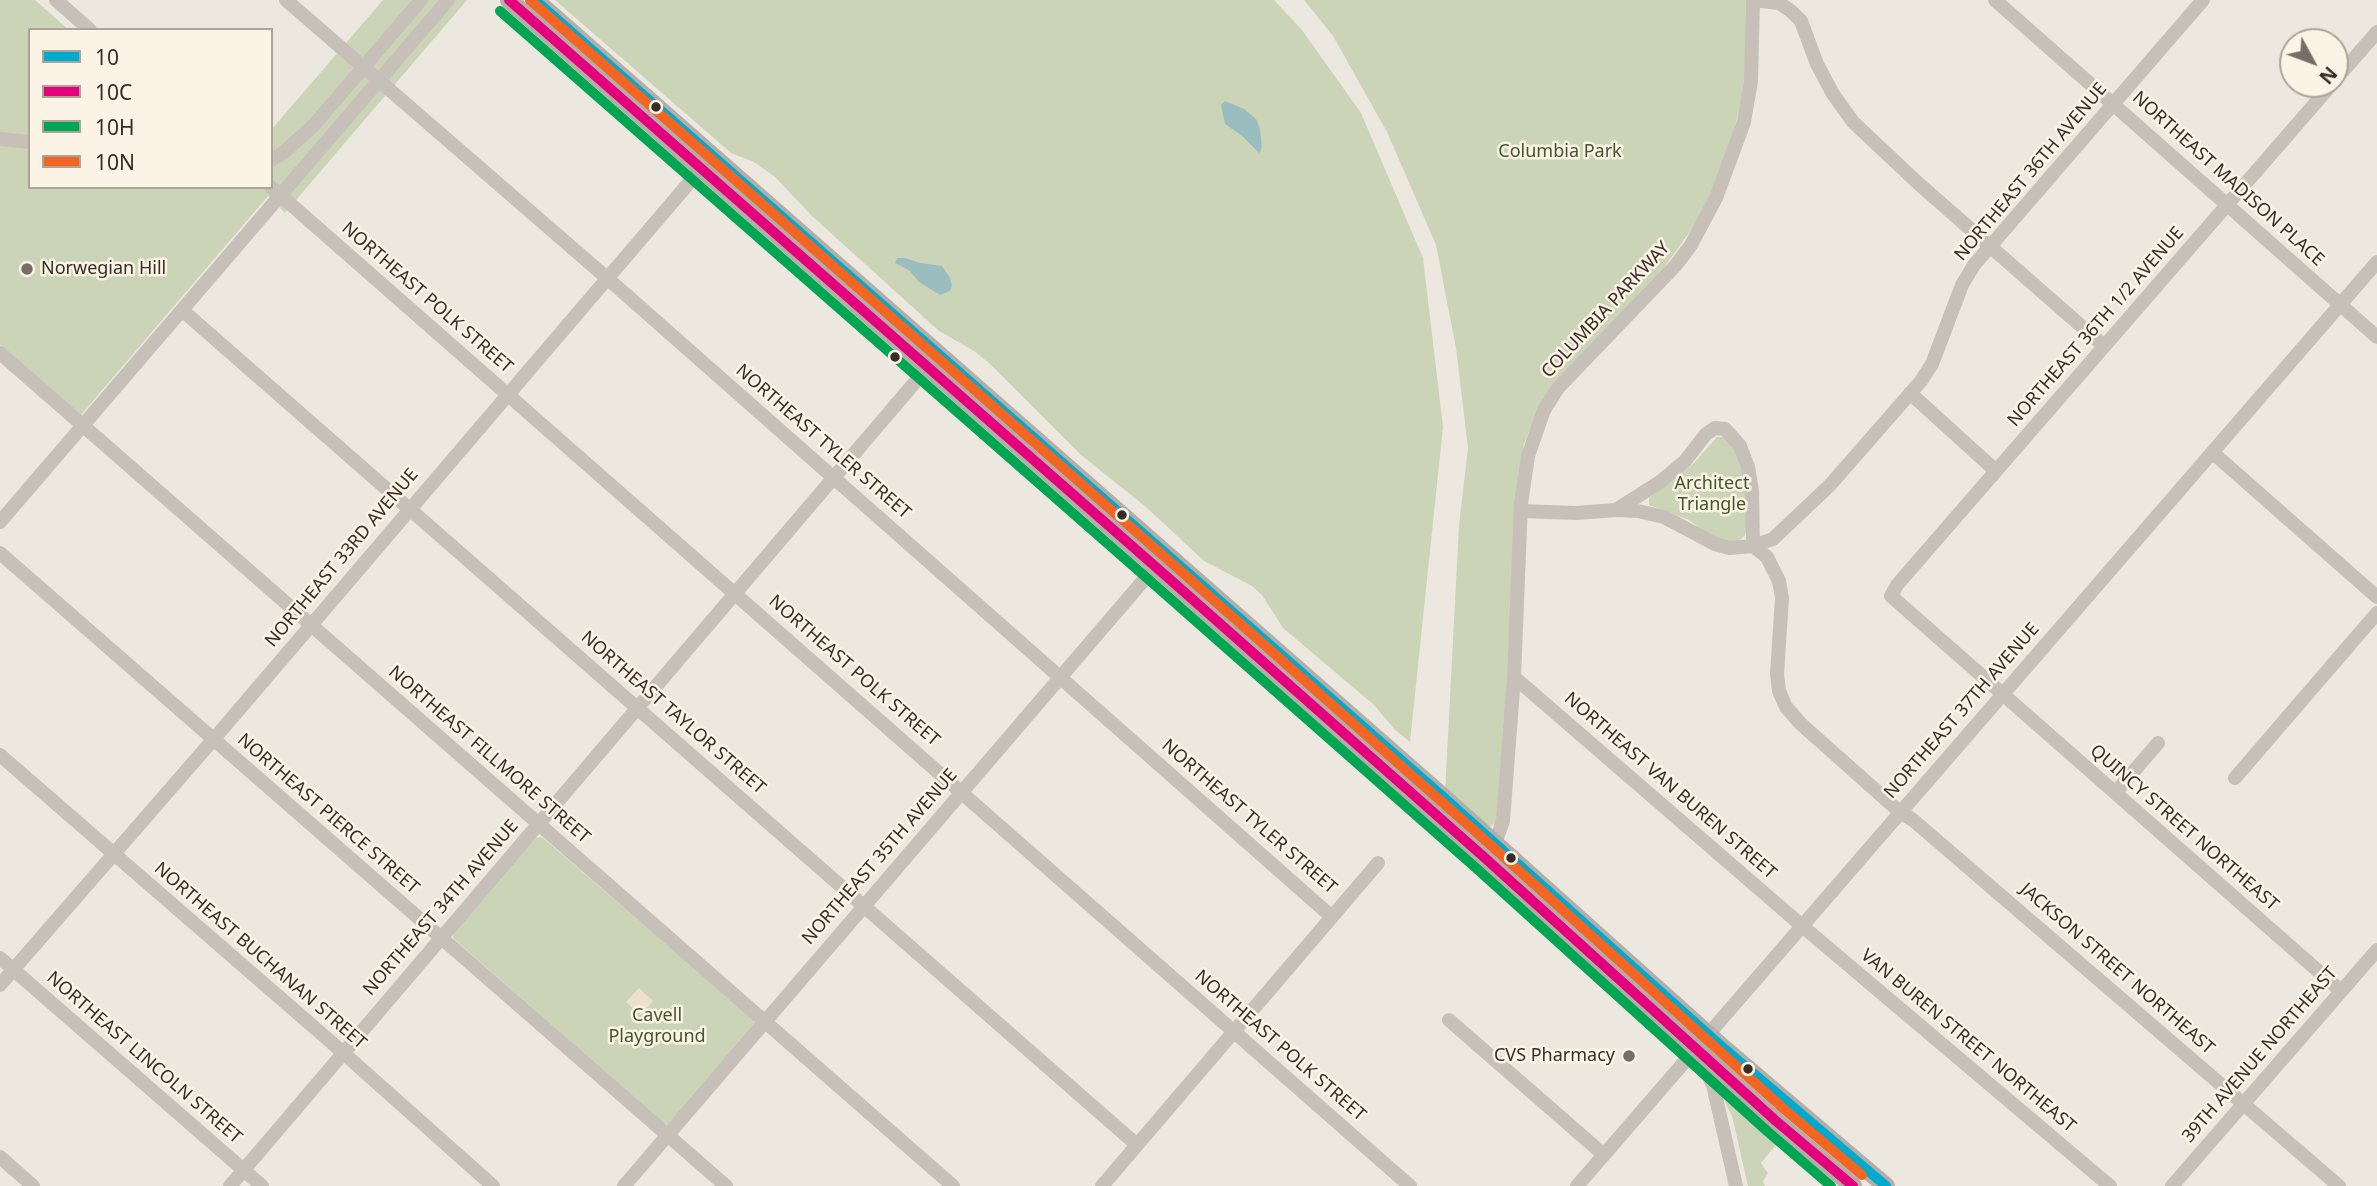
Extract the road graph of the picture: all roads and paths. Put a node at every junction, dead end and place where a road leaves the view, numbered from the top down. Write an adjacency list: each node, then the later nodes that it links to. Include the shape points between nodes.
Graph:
1 (56, 0): 10 (street)
2 (286, 0): 13 (street, NORTHEAST TYLER STREET)
3 (421, 0): 13 (street)
4 (449, 0): 14 (street)
5 (509, 0): 20 (main road)
6 (535, 0): 20 (main road)
7 (1753, 0): 23 (street, via 1779,3 1791,10 1801,21 1833,94 1853,122); 40 (street, COLUMBIA PARKWAY, via 1751,81 1744,122 1716,198 1676,265 1578,365 1544,410 1523,477)
8 (1995, 0): 16 (street, NORTHEAST MADISON PLACE)
9 (2203, 0): 16 (street, NORTHEAST 36TH AVENUE)
10 (88, 28)
11 (2377, 32): 12 (street, NORTHEAST 36TH 1/2 AVENUE)
12 (2349, 64)
13 (364, 67): 14 (street, NORTHEAST TYLER STREET); 19 (street, via 301,138)
14 (380, 81): 21 (street); 25 (street, NORTHEAST TYLER STREET)
15 (2319, 98): 22 (street, NORTHEAST 36TH 1/2 AVENUE)
16 (2113, 104): 22 (street, NORTHEAST MADISON PLACE); 23 (street, NORTHEAST 36TH AVENUE)
17 (0, 139): 18 (street)
18 (28, 142)
19 (273, 159)
20 (707, 162): 25 (street, NORTHEAST 33RD AVENUE); 31 (main road); 44 (main road)
21 (276, 192): 27 (street); 33 (street, NORTHEAST POLK STREET)
22 (2227, 204): 26 (street, NORTHEAST MADISON PLACE); 29 (street, NORTHEAST 36TH 1/2 AVENUE)
23 (1990, 246): 29 (street); 32 (street, NORTHEAST 36TH AVENUE, via 1962,285 1933,364)
24 (2377, 262): 26 (street, NORTHEAST 37TH AVENUE)
25 (607, 279): 33 (street, NORTHEAST 33RD AVENUE); 37 (street, NORTHEAST TYLER STREET)
26 (2340, 304): 28 (street, NORTHEAST MADISON PLACE); 35 (street, NORTHEAST 37TH AVENUE)
27 (182, 310): 34 (street); 38 (street, NORTHEAST TAYLOR STREET)
28 (2377, 337)
29 (2104, 346): 36 (street, NORTHEAST 36TH 1/2 AVENUE)
30 (0, 353): 34 (street, NORTHEAST FILLMORE STREET)
31 (928, 367): 37 (street, NORTHEAST 34TH AVENUE); 44 (main road)
32 (1910, 393): 36 (street); 42 (street, NORTHEAST 36TH AVENUE, via 1830,485 1773,539)
33 (508, 394): 38 (street, NORTHEAST 33RD AVENUE); 45 (street, NORTHEAST POLK STREET)
34 (83, 425): 41 (street); 49 (street, NORTHEAST FILLMORE STREET)
35 (2212, 452): 47 (street); 52 (street, NORTHEAST 37TH AVENUE)
36 (1996, 471): 46 (street, NORTHEAST 36TH 1/2 AVENUE)
37 (834, 478): 45 (street, NORTHEAST 34TH AVENUE); 50 (street, NORTHEAST TYLER STREET)
38 (410, 509): 49 (street, NORTHEAST 33RD AVENUE); 53 (street, NORTHEAST TAYLOR STREET)
39 (1616, 509): 40 (street); 42 (street, via 1664,517 1715,544); 42 (street, via 1685,461 1706,433 1725,429 1740,446 1748,467)
40 (1521, 511): 51 (street, COLUMBIA PARKWAY)
41 (0, 522)
42 (1754, 546): 60 (street, JACKSON STREET NORTHEAST, via 1774,566 1780,581 1777,674 1786,707)
43 (0, 553): 54 (street, NORTHEAST PIERCE STREET)
44 (1160, 560): 50 (street, NORTHEAST 35TH AVENUE); 62 (main road)
45 (735, 593): 53 (street, NORTHEAST 34TH AVENUE); 58 (street, NORTHEAST POLK STREET)
46 (1891, 596): 52 (street, QUINCY STREET NORTHEAST)
47 (2377, 597)
48 (2377, 613): 57 (street)
49 (311, 624): 54 (street, NORTHEAST 33RD AVENUE); 61 (street, NORTHEAST FILLMORE STREET)
50 (1060, 677): 58 (street, NORTHEAST 35TH AVENUE); 66 (street, NORTHEAST TYLER STREET)
51 (1514, 677): 62 (street, COLUMBIA PARKWAY, via 1503,821); 67 (street, NORTHEAST VAN BUREN STREET)
52 (2002, 694): 59 (street, QUINCY STREET NORTHEAST); 60 (street, NORTHEAST 37TH AVENUE)
53 (638, 707): 61 (street, NORTHEAST 34TH AVENUE); 65 (street, NORTHEAST TAYLOR STREET)
54 (213, 739): 63 (street, NORTHEAST 33RD AVENUE); 68 (street, NORTHEAST PIERCE STREET)
55 (2158, 743): 59 (street)
56 (0, 755): 63 (street, NORTHEAST BUCHANAN STREET)
57 (2235, 778)
58 (961, 792): 65 (street, NORTHEAST 35TH AVENUE); 76 (street, NORTHEAST POLK STREET)
59 (2115, 793): 73 (street, QUINCY STREET NORTHEAST)
60 (1900, 812): 67 (street, NORTHEAST 37TH AVENUE); 80 (street, JACKSON STREET NORTHEAST)
61 (539, 824): 68 (street, NORTHEAST 34TH AVENUE); 75 (street, NORTHEAST FILLMORE STREET)
62 (1490, 850): 77 (main road); 78 (main road)
63 (114, 854): 71 (street, NORTHEAST 33RD AVENUE); 79 (street, NORTHEAST BUCHANAN STREET)
64 (1378, 863): 66 (street)
65 (864, 906): 75 (street, NORTHEAST 35TH AVENUE); 83 (street, NORTHEAST TAYLOR STREET)
66 (1332, 917): 76 (street)
67 (1801, 926): 77 (street, NORTHEAST 37TH AVENUE); 103 (street, VAN BUREN STREET NORTHEAST)
68 (441, 938): 79 (street, NORTHEAST 34TH AVENUE); 82 (street, NORTHEAST PIERCE STREET)
69 (2377, 950): 73 (street, 39TH AVENUE NORTHEAST)
70 (0, 958): 71 (street, NORTHEAST LINCOLN STREET)
71 (13, 969): 72 (street, NORTHEAST 33RD AVENUE); 88 (street, NORTHEAST LINCOLN STREET)
72 (0, 985)
73 (2341, 991): 80 (street, 39TH AVENUE NORTHEAST)
74 (1449, 1020): 85 (street)
75 (765, 1021): 82 (street, NORTHEAST 35TH AVENUE); 95 (street, NORTHEAST FILLMORE STREET)
76 (1233, 1031): 83 (street); 97 (street, NORTHEAST POLK STREET)
77 (1707, 1034): 78 (street, NORTHEAST 37TH AVENUE); 84 (main road)
78 (1695, 1048): 81 (main road); 85 (street, NORTHEAST 37TH AVENUE); 99 (street, via 1713,1085)
79 (342, 1054): 88 (street, NORTHEAST 34TH AVENUE); 92 (street, NORTHEAST BUCHANAN STREET)
80 (2243, 1103): 104 (street, 39TH AVENUE NORTHEAST); 105 (street, JACKSON STREET NORTHEAST)
81 (1776, 1121): 84 (main road, via 1803,1130 1828,1150); 87 (main road)
82 (667, 1135): 93 (street, NORTHEAST 35TH AVENUE); 94 (street, NORTHEAST PIERCE STREET)
83 (1137, 1145): 96 (street)
84 (1846, 1153): 102 (main road)
85 (1604, 1155): 98 (street, NORTHEAST 37TH AVENUE)
86 (0, 1157): 89 (street)
87 (1828, 1164): 100 (main road); 101 (main road, via 1840,1161)
88 (243, 1170): 90 (street, NORTHEAST 34TH AVENUE); 91 (street, NORTHEAST LINCOLN STREET)
89 (33, 1186)
90 (230, 1186)
91 (262, 1186)
92 (494, 1186)
93 (624, 1186)
94 (726, 1186)
95 (953, 1186)
96 (1102, 1186)
97 (1410, 1186)
98 (1577, 1186)
99 (1736, 1186)
100 (1853, 1186)
101 (1877, 1186)
102 (1886, 1186)
103 (2110, 1186)
104 (2172, 1186)
105 (2339, 1186)

